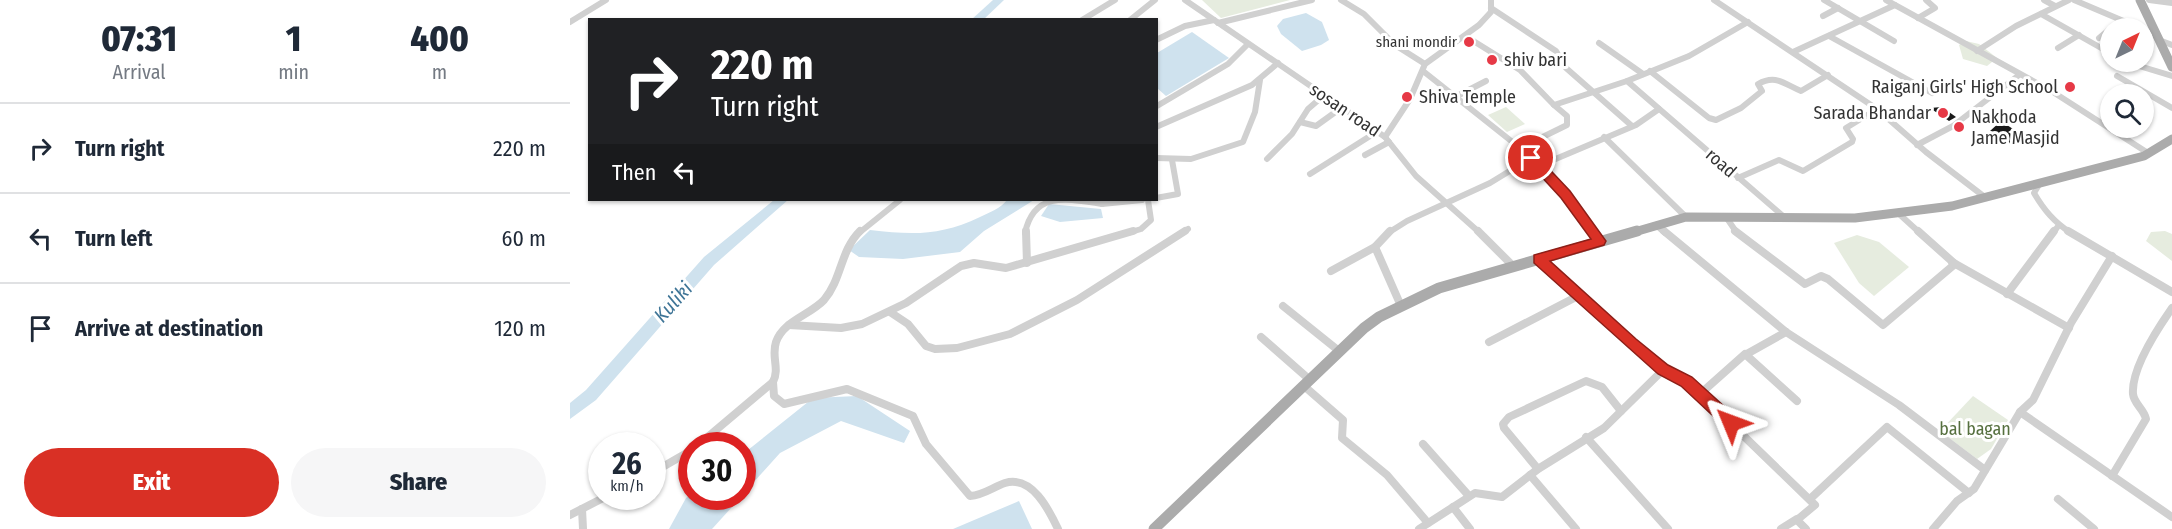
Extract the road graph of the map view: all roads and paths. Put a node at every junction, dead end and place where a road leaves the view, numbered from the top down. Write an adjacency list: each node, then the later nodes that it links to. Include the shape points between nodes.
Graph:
1 (606, 0): 27 (street)
2 (1114, 0): 23 (street)
3 (1155, 0): 24 (street)
4 (1185, 0): 28 (street, sosan road)
5 (1312, 0): 28 (street)
6 (1341, 0): 46 (street, via 1364,14)
7 (1491, 0): 19 (street)
8 (1714, 0): 29 (street)
9 (1824, 0): 20 (street)
10 (1926, 0): 25 (street, via 1935,8)
11 (2043, 0): 18 (street)
12 (2069, 0): 18 (street)
13 (2074, 0): 26 (street)
14 (2140, 0): 35 (main road)
15 (2149, 0): 17 (street)
16 (1893, 2): 25 (street); 30 (street)
17 (2172, 3)
18 (2055, 6): 21 (street)
19 (1491, 8): 34 (street); 58 (street, via 1556,51 1563,65)
20 (1838, 8): 22 (street); 30 (street)
21 (2041, 14): 31 (street); 43 (street)
22 (1823, 16)
23 (1085, 18)
24 (1132, 18)
25 (1918, 18): 43 (street)
26 (2114, 18)
27 (570, 22)
28 (1216, 22): 36 (street, via 1185,26); 39 (street, sosan road)
29 (1748, 22): 44 (street); 48 (street, via 1689,56)
30 (1863, 22): 33 (street); 37 (street)
31 (2079, 35): 41 (street); 42 (street)
32 (2154, 35): 35 (street)
33 (1830, 36): 44 (street); 59 (street)
34 (1467, 37): 46 (street); 63 (street, via 1520,70)
35 (2157, 37): 40 (street); 47 (main road)
36 (1158, 39)
37 (1894, 41)
38 (1599, 43): 50 (street)
39 (1248, 44): 45 (street, sosan road); 62 (street, via 1228,64)
40 (2172, 45)
41 (2100, 47)
42 (2058, 48)
43 (1977, 51): 52 (street)
44 (1793, 52): 51 (street)
45 (1278, 63): 55 (street); 60 (street, sosan road)
46 (1424, 67): 61 (street); 73 (street, sosan road)
47 (2172, 67)
48 (1650, 70): 50 (street); 51 (street, via 1716,120 1739,111 1760,94 1758,84 1767,79 1775,77 1801,91)
49 (2154, 71): 54 (street)
50 (1643, 74): 57 (street)
51 (1828, 75): 67 (street)
52 (2019, 75): 75 (street, via 1944,134 1928,144); 77 (street, via 2053,92)
53 (2116, 76): 65 (street)
54 (2172, 76)
55 (1260, 80): 69 (street); 82 (street, via 1255,112 1243,142 1203,156)
56 (1486, 81): 61 (street)
57 (1627, 81): 58 (street); 66 (street, road)
58 (1591, 91): 63 (street); 70 (street)
59 (1932, 93)
60 (1323, 96): 64 (street, sosan road); 68 (street)
61 (1457, 96): 76 (street)
62 (1158, 105)
63 (1554, 105): 76 (street, via 1567,116 1567,125)
64 (1341, 108): 68 (street, via 1316,126); 71 (street, sosan road)
65 (2172, 108)
66 (1659, 109): 70 (street); 85 (street, road)
67 (1877, 109): 75 (street); 85 (street, via 1846,128 1852,142 1807,169 1798,170 1779,160)
68 (1300, 122): 81 (street)
69 (1158, 126)
70 (1632, 126): 72 (street)
71 (1378, 131): 73 (street, sosan road); 84 (street)
72 (1604, 137): 83 (street); 97 (street)
73 (1387, 139): 78 (street); 94 (street, sosan road, via 1416,176)
74 (2172, 139): 77 (main road)
75 (1917, 144): 88 (street)
76 (1520, 148): 80 (street)
77 (2148, 153): 86 (main road)
78 (1365, 155)
79 (1158, 158): 82 (street)
80 (1531, 158): 83 (street); 94 (street)
81 (1267, 159)
82 (1172, 160): 87 (street, via 1179,191 1174,196)
83 (1539, 166): 102 (street, via 1566,194)
84 (1310, 174)
85 (1738, 178): 96 (street, road)
86 (2040, 183): 88 (main road); 100 (street, via 2034,193 2043,211)
87 (1158, 198)
88 (1986, 198): 95 (main road)
89 (899, 201): 117 (street, via 850,243 826,298)
90 (1053, 201): 107 (street, via 1040,207 1025,225)
91 (1078, 201): 93 (street)
92 (1148, 201): 107 (street, via 1152,220 1147,226)
93 (1102, 202)
94 (1449, 203): 103 (street, via 1399,226); 108 (street, sosan road)
95 (1898, 213): 96 (main road, via 1855,218); 106 (street)
96 (1784, 216): 98 (main road)
97 (1686, 217): 98 (main road); 99 (main road)
98 (1726, 217): 106 (street, via 1738,234 1798,280 1804,284 1821,276 1828,279 1883,325 1948,271 1955,264)
99 (1656, 225): 102 (main road); 119 (street)
100 (2059, 225): 104 (street); 111 (street)
101 (1188, 229): 116 (street, via 1084,296 1010,334 957,348 935,349 926,346 908,324)
102 (1600, 241): 105 (main road)
103 (1375, 247): 109 (street); 114 (street, via 1377,259)
104 (2112, 256): 110 (street); 118 (street)
105 (1539, 259): 108 (main road); 112 (street)
106 (1952, 262): 111 (street)
107 (1027, 263): 116 (street, via 1001,269 974,263 961,266)
108 (1513, 266): 114 (main road, via 1439,288)
109 (1331, 271)
110 (2172, 292)
111 (2007, 294): 118 (street)
112 (1578, 296): 121 (street); 124 (street)
113 (1283, 306): 122 (street)
114 (1401, 306): 122 (main road, via 1371,323)
115 (2172, 308): 137 (street, via 2153,334 2133,390 2134,400 2146,419)
116 (890, 312): 117 (street, via 862,324 841,327)
117 (789, 325): 125 (street, via 774,352 778,372)
118 (2069, 328): 130 (street, via 2033,400)
119 (1786, 332): 123 (street); 135 (street, via 1899,405)
120 (1261, 337): 126 (street)
121 (1490, 342)
122 (1339, 351): 126 (main road)
123 (1745, 355): 127 (street); 128 (street)
124 (1663, 370): 127 (street, via 1687,381); 129 (street)
125 (773, 382): 131 (street); 150 (street, via 774,396 784,404 847,389 913,416 926,444 970,496 1015,481 1024,484 1046,506)
126 (1307, 383): 148 (street, via 1343,420 1342,438 1387,475); 151 (main road)
127 (1700, 394): 140 (street)
128 (1797, 401)
129 (1621, 411): 132 (street, via 1604,428); 134 (street, via 1602,387 1591,381 1509,417 1504,428)
130 (2020, 412): 135 (street); 137 (street)
131 (714, 432)
132 (1586, 437): 134 (street); 155 (street)
133 (1423, 444): 139 (street)
134 (1538, 469): 136 (street)
135 (1985, 470): 138 (street)
136 (1530, 475): 139 (street, via 1502,497 1482,492); 154 (street)
137 (2112, 476): 146 (street)
138 (1969, 493): 140 (street, via 1887,427); 158 (street)
139 (1469, 496): 143 (street)
140 (1810, 499): 147 (street, via 1815,505)
141 (2058, 499): 159 (street)
142 (588, 506): 144 (street)
143 (1454, 507): 148 (street); 153 (street)
144 (582, 509): 145 (street); 149 (street)
145 (570, 515)
146 (2172, 517)
147 (1797, 519): 156 (street); 157 (street)
148 (1428, 523): 152 (street)
149 (583, 529)
150 (1058, 529)
151 (1154, 529)
152 (1419, 529)
153 (1470, 529)
154 (1576, 529)
155 (1668, 529)
156 (1780, 529)
157 (1806, 529)
158 (1933, 529)
159 (2094, 529)

